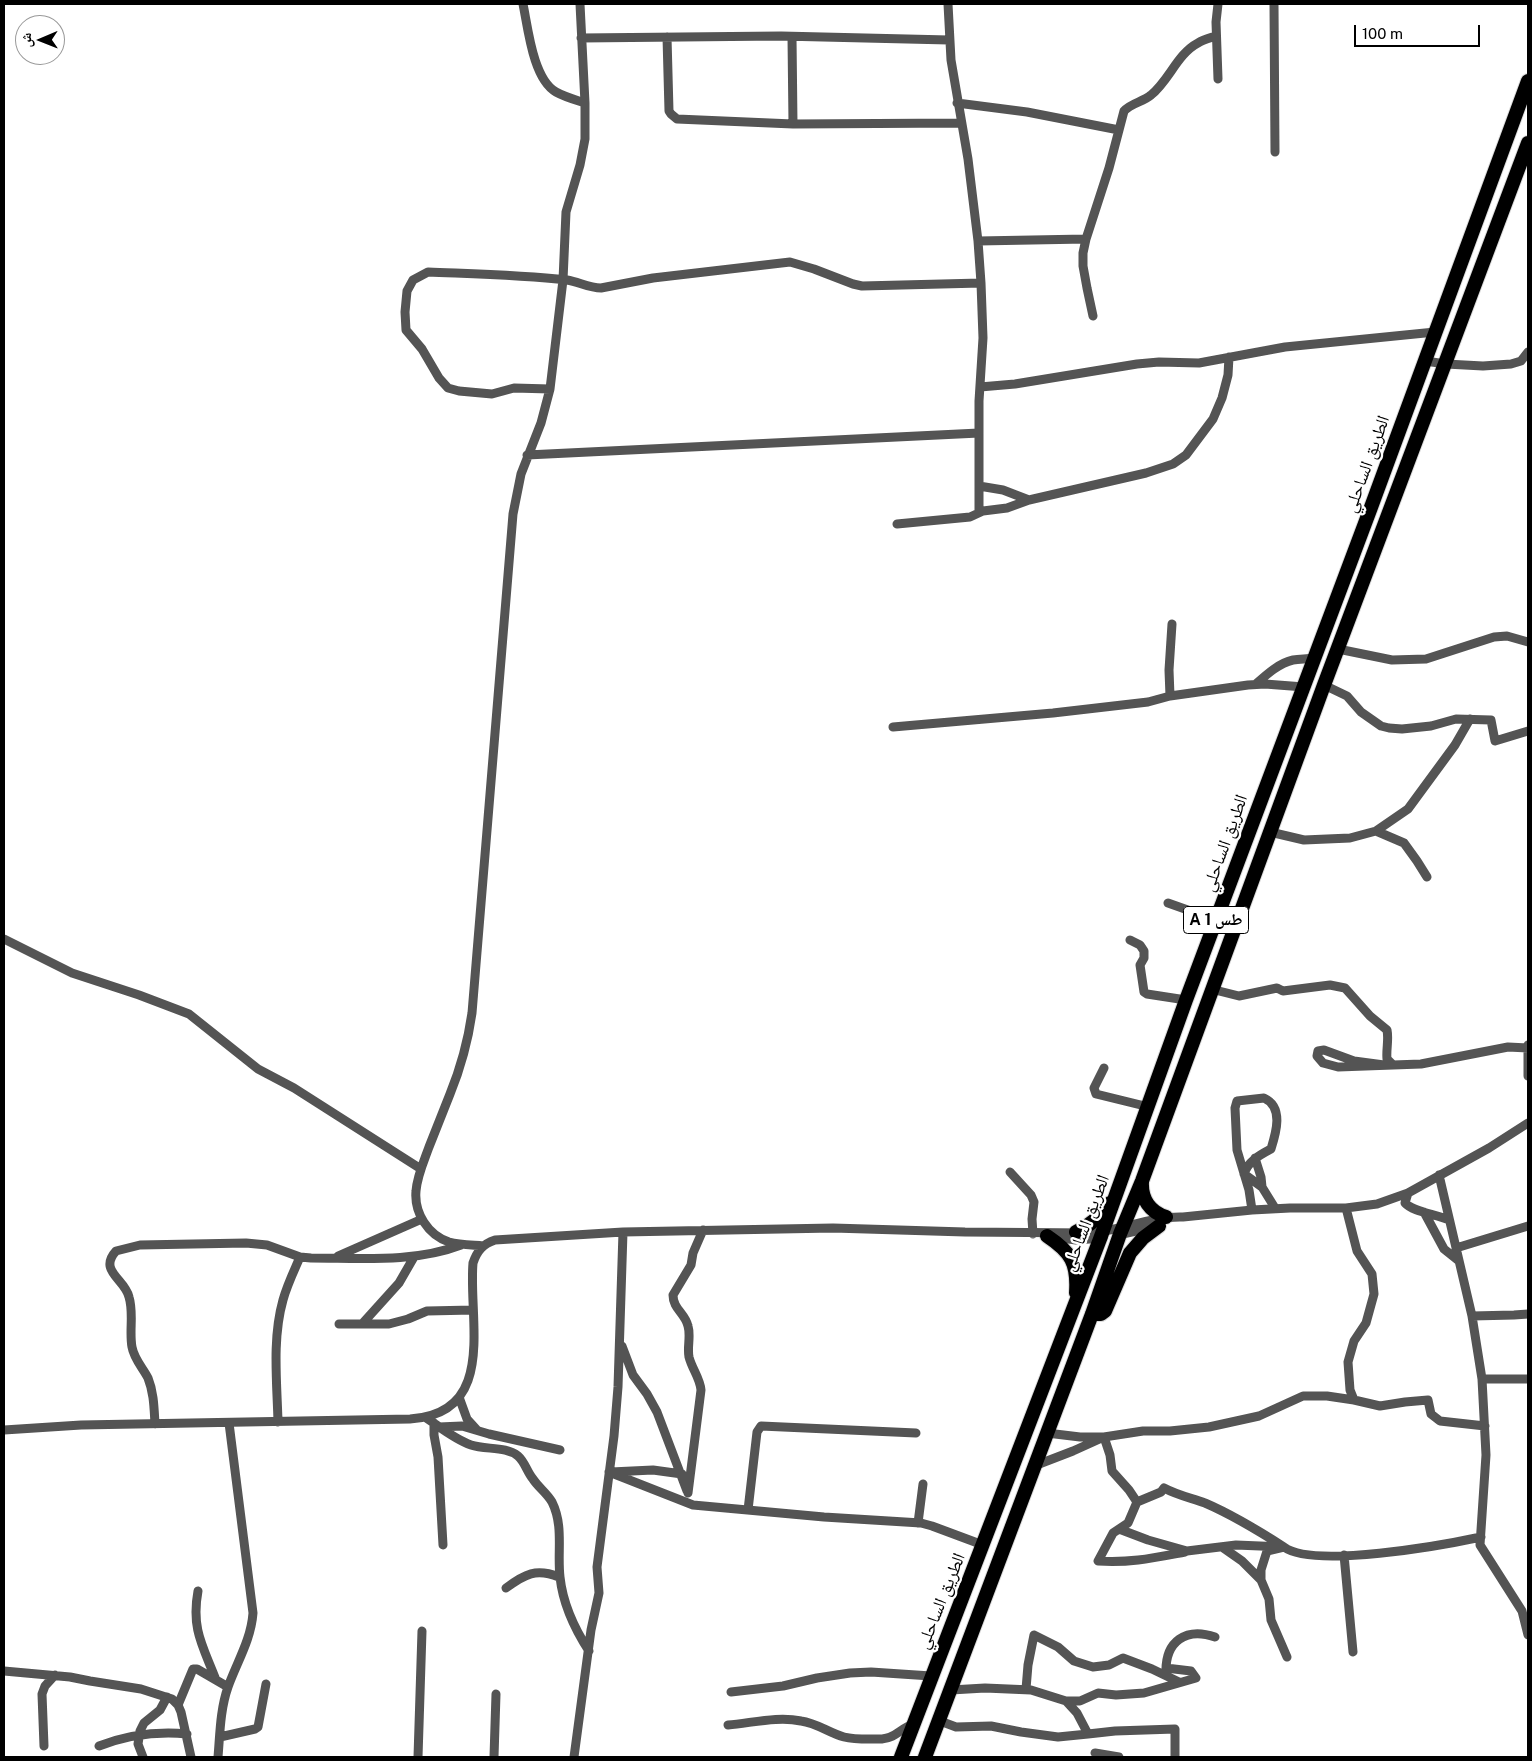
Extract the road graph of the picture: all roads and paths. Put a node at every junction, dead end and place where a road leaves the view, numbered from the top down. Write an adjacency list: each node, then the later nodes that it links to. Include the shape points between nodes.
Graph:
1 (523, 4): 13 (street, via 542,78 556,92)
2 (580, 4): 9 (street)
3 (948, 4): 10 (street)
4 (1218, 4): 6 (street)
5 (1274, 4): 19 (street)
6 (1216, 36): 11 (street); 17 (street, via 1192,46 1151,95 1126,108)
7 (668, 37): 8 (street); 9 (street); 16 (street, via 669,106 673,117)
8 (792, 37): 10 (street); 16 (street)
9 (582, 38): 13 (street)
10 (949, 40): 14 (street)
11 (1218, 79)
12 (1528, 81): 25 (highway, الطريق الساحلي / A 1 طس)
13 (585, 103): 22 (street, via 584,148 566,212)
14 (957, 103): 15 (street); 17 (street, via 1027,112)
15 (961, 123): 16 (street); 21 (street)
16 (793, 124)
17 (1119, 130): 20 (street)
18 (1528, 143): 29 (highway, الطريق الساحلي / A 1 طس)
19 (1275, 152)
20 (1086, 240): 21 (street); 24 (street, via 1083,266)
21 (978, 241): 23 (street)
22 (563, 280): 23 (street, via 601,288 652,278 790,262 862,286); 31 (street); 31 (street, via 428,272 413,280 407,291 406,330 448,388 492,394 514,388)
23 (981, 283): 30 (street, via 983,338)
24 (1093, 316)
25 (1435, 332): 27 (street, via 1319,343); 28 (highway, الطريق الساحلي / A 1 طس)
26 (1528, 352): 29 (street, via 1521,361 1511,364)
27 (1230, 357): 30 (street, via 1199,362 1138,364); 35 (street, via 1218,408 1200,437 1180,460 1155,470)
28 (1425, 361): 29 (street); 41 (highway, الطريق الساحلي / A 1 طس)
29 (1446, 364): 40 (highway, الطريق الساحلي / A 1 طس)
30 (980, 387): 32 (street)
31 (550, 389): 33 (street)
32 (979, 433): 33 (street); 34 (street)
33 (528, 455): 65 (street, via 513,514 472,1013 458,1074)
34 (978, 486): 35 (street, via 1003,490); 36 (street)
35 (1028, 500): 36 (street, via 1007,508)
36 (979, 512): 37 (street, via 961,518)
37 (897, 524)
38 (1172, 624): 45 (street)
39 (1528, 642): 40 (street, via 1506,636 1494,637 1426,658 1392,660)
40 (1338, 649): 43 (highway, الطريق الساحلي / A 1 طس)
41 (1314, 658): 42 (street, via 1285,663); 44 (highway, الطريق الساحلي / A 1 طس)
42 (1256, 684): 44 (street); 45 (street)
43 (1324, 685): 46 (street, via 1346,696 1361,712 1389,728 1402,730); 50 (highway, الطريق الساحلي / A 1 طس)
44 (1304, 687): 53 (highway, الطريق الساحلي / A 1 طس)
45 (1170, 696): 47 (street, via 1148,702 1053,713)
46 (1470, 719): 48 (street, via 1491,720 1495,741); 49 (street, via 1455,745 1408,808)
47 (892, 727)
48 (1528, 732)
49 (1376, 831): 50 (street, via 1350,838 1304,840); 51 (street, via 1404,843)
50 (1270, 832): 56 (highway, الطريق الساحلي / A 1 طس)
51 (1427, 877)
52 (1168, 903): 53 (street)
53 (1216, 920): 57 (highway, الطريق الساحلي / A 1 طس)
54 (4, 939): 65 (street, via 72,973 189,1014 258,1069 303,1093)
55 (1130, 940): 57 (street, via 1144,951 1140,965 1144,992)
56 (1211, 989): 59 (street, via 1239,996 1277,988 1283,991 1330,985 1346,988 1387,1030); 69 (highway, الطريق الساحلي / A 1 طس)
57 (1186, 1000): 62 (highway, الطريق الساحلي / A 1 طس)
58 (1528, 1046): 59 (street, via 1421,1064); 61 (street)
59 (1388, 1065): 59 (street, via 1338,1067 1323,1063 1317,1056 1318,1051 1324,1050 1354,1061)
60 (1104, 1068): 62 (street, via 1094,1088 1096,1094)
61 (1528, 1076)
62 (1149, 1107): 72 (highway, الطريق الساحلي / A 1 طس)
63 (1528, 1122): 68 (street)
64 (1255, 1158): 67 (street); 67 (street, via 1271,1149 1277,1132 1274,1105 1264,1098 1237,1101 1235,1108 1237,1150); 70 (street)
65 (421, 1169): 77 (street, via 416,1191)
66 (1010, 1172): 85 (street, via 1031,1195 1034,1202 1032,1219)
67 (1244, 1174): 70 (street); 75 (street)
68 (1439, 1175): 71 (street); 78 (street)
69 (1142, 1181): 79 (highway, via 1142,1194); 82 (highway, الطريق الساحلي / A 1 طس)
70 (1262, 1186): 73 (street)
71 (1408, 1194): 74 (street, via 1378,1204); 76 (street, via 1405,1203 1409,1208)
72 (1116, 1197): 84 (highway, via 1088,1228); 86 (highway, الطريق الساحلي / A 1 طس)
73 (1275, 1208): 74 (street); 75 (street)
74 (1346, 1208): 105 (street, via 1357,1250 1372,1274 1374,1294 1366,1323 1354,1341 1348,1362)
75 (1252, 1210): 79 (street)
76 (1424, 1212): 78 (street); 93 (street, via 1444,1249)
77 (422, 1219): 87 (street, via 439,1237); 92 (street)
78 (1449, 1220): 89 (street)
79 (1163, 1221): 82 (street); 96 (highway, via 1130,1253 1105,1311)
80 (1528, 1226): 89 (street)
81 (703, 1230): 83 (street); 85 (street, via 833,1228); 122 (street, via 691,1266 673,1296 675,1307 688,1325 690,1360 701,1390)
82 (1122, 1230): 86 (street); 96 (highway, الطريق الساحلي / A 1 طس)
83 (623, 1232): 88 (street, via 502,1239); 101 (street)
84 (1076, 1232): 85 (street); 86 (street)
85 (1040, 1234): 86 (street, via 1076,1240); 94 (highway, via 1066,1250 1074,1265)
86 (1101, 1236): 94 (highway, الطريق الساحلي / A 1 طس)
87 (463, 1244): 88 (street); 90 (street)
88 (483, 1246): 95 (street, via 473,1262)
89 (1456, 1248): 93 (street)
90 (414, 1256): 92 (street); 100 (street, via 399,1283)
91 (300, 1257): 92 (street); 107 (street, via 290,1278 278,1322); 109 (street, via 267,1246 246,1244 140,1245 112,1255 112,1271 130,1297 131,1344 151,1386)
92 (333, 1258)
93 (1459, 1261): 98 (street)
94 (1073, 1309): 130 (highway, الطريق الساحلي / A 1 طس)
95 (473, 1310): 100 (street, via 427,1311 399,1322); 104 (street, via 473,1363)
96 (1092, 1314): 115 (highway, الطريق الساحلي / A 1 طس)
97 (1528, 1314): 98 (street)
98 (1472, 1316): 102 (street)
99 (339, 1324): 100 (street)
100 (362, 1324)
101 (620, 1341): 119 (street); 120 (street, via 634,1375 657,1412)
102 (1482, 1379): 103 (street); 111 (street)
103 (1528, 1379)
104 (459, 1397): 106 (street, via 443,1410); 113 (street, via 467,1419)
105 (1354, 1400): 111 (street, via 1380,1406 1428,1400 1431,1414 1440,1421); 116 (street, via 1303,1396 1259,1416 1209,1427)
106 (425, 1418): 107 (street); 110 (street)
107 (278, 1422): 108 (street)
108 (229, 1423): 109 (street); 152 (street, via 253,1613 249,1636)
109 (155, 1424): 112 (street)
110 (436, 1425): 113 (street); 129 (street, via 434,1436); 135 (street, via 470,1444 509,1451 522,1461 534,1481 547,1493 556,1511)
111 (1485, 1426): 128 (street)
112 (4, 1430)
113 (477, 1430): 117 (street)
114 (916, 1433): 125 (street, via 761,1426 757,1432)
115 (1047, 1433): 116 (street); 118 (highway, الطريق الساحلي / A 1 طس)
116 (1104, 1437): 118 (street); 123 (street, via 1112,1471)
117 (560, 1450)
118 (1034, 1466): 153 (highway, الطريق الساحلي / A 1 طس)
119 (609, 1472): 120 (street, via 638,1470); 124 (street); 142 (street, via 597,1567 600,1593)
120 (682, 1474): 122 (street)
121 (923, 1484): 126 (street)
122 (688, 1493): 124 (street)
123 (1137, 1502): 127 (street, via 1128,1523); 132 (street, via 1164,1488 1246,1523)
124 (694, 1504): 125 (street)
125 (748, 1510): 126 (street)
126 (918, 1523): 130 (street)
127 (1119, 1529): 133 (street); 133 (street, via 1113,1533 1098,1561 1131,1561)
128 (1481, 1537): 134 (street, via 1408,1550); 140 (street, via 1480,1545 1522,1611)
129 (442, 1545)
130 (983, 1545): 148 (highway, الطريق الساحلي / A 1 طس)
131 (1222, 1547): 132 (street); 133 (street); 136 (street, via 1242,1561)
132 (1284, 1547): 134 (street, via 1304,1555); 136 (street, via 1267,1551)
133 (1187, 1551)
134 (1344, 1555): 143 (street)
135 (559, 1577): 137 (street, via 540,1572 527,1574); 142 (street, via 569,1615)
136 (1260, 1580): 144 (street, via 1269,1599 1271,1620)
137 (506, 1588)
138 (198, 1591): 149 (street, via 195,1607 197,1630)
139 (422, 1631): 173 (street)
140 (1528, 1635)
141 (1215, 1637): 146 (street, via 1204,1633 1188,1634 1172,1646)
142 (588, 1651): 175 (street)
143 (1353, 1652)
144 (1287, 1657)
145 (4, 1671): 147 (street)
146 (1166, 1672): 150 (street); 150 (street, via 1191,1671 1196,1678); 154 (street, via 1122,1658 1109,1666 1093,1667 1074,1661 1058,1646 1034,1635)
147 (55, 1675): 157 (street, via 127,1686); 167 (street, via 42,1694)
148 (931, 1676): 155 (street, via 850,1673 775,1688); 162 (highway, الطريق الساحلي / A 1 طس)
149 (216, 1680): 152 (street); 159 (street, via 193,1668)
150 (1179, 1682): 158 (street, via 1144,1693 1098,1693 1080,1701)
151 (266, 1684): 166 (street, via 258,1727)
152 (228, 1688): 166 (street)
153 (951, 1690): 154 (street); 160 (highway, الطريق الساحلي / A 1 طس)
154 (1026, 1690): 158 (street)
155 (731, 1692)
156 (496, 1694): 174 (street)
157 (167, 1697): 159 (street); 163 (street, via 157,1713 144,1723)
158 (1066, 1702): 165 (street, via 1077,1713)
159 (178, 1704): 164 (street)
160 (940, 1721): 165 (street, via 956,1727 991,1726 1058,1737); 177 (highway, الطريق الساحلي / A 1 طس)
161 (728, 1725): 162 (street, via 798,1720 857,1739 891,1737)
162 (913, 1725): 176 (highway, الطريق الساحلي / A 1 طس)
163 (139, 1734): 164 (street); 168 (street); 170 (street, via 138,1744)
164 (187, 1734): 171 (street)
165 (1088, 1734): 179 (street, via 1115,1730 1175,1730)
166 (220, 1737): 172 (street)
167 (44, 1746)
168 (99, 1746)
169 (1095, 1754): 178 (street)
170 (143, 1757)
171 (191, 1757)
172 (218, 1757)
173 (418, 1757)
174 (494, 1757)
175 (574, 1757)
176 (901, 1757)
177 (925, 1757)
178 (1119, 1757)
179 (1175, 1757)

